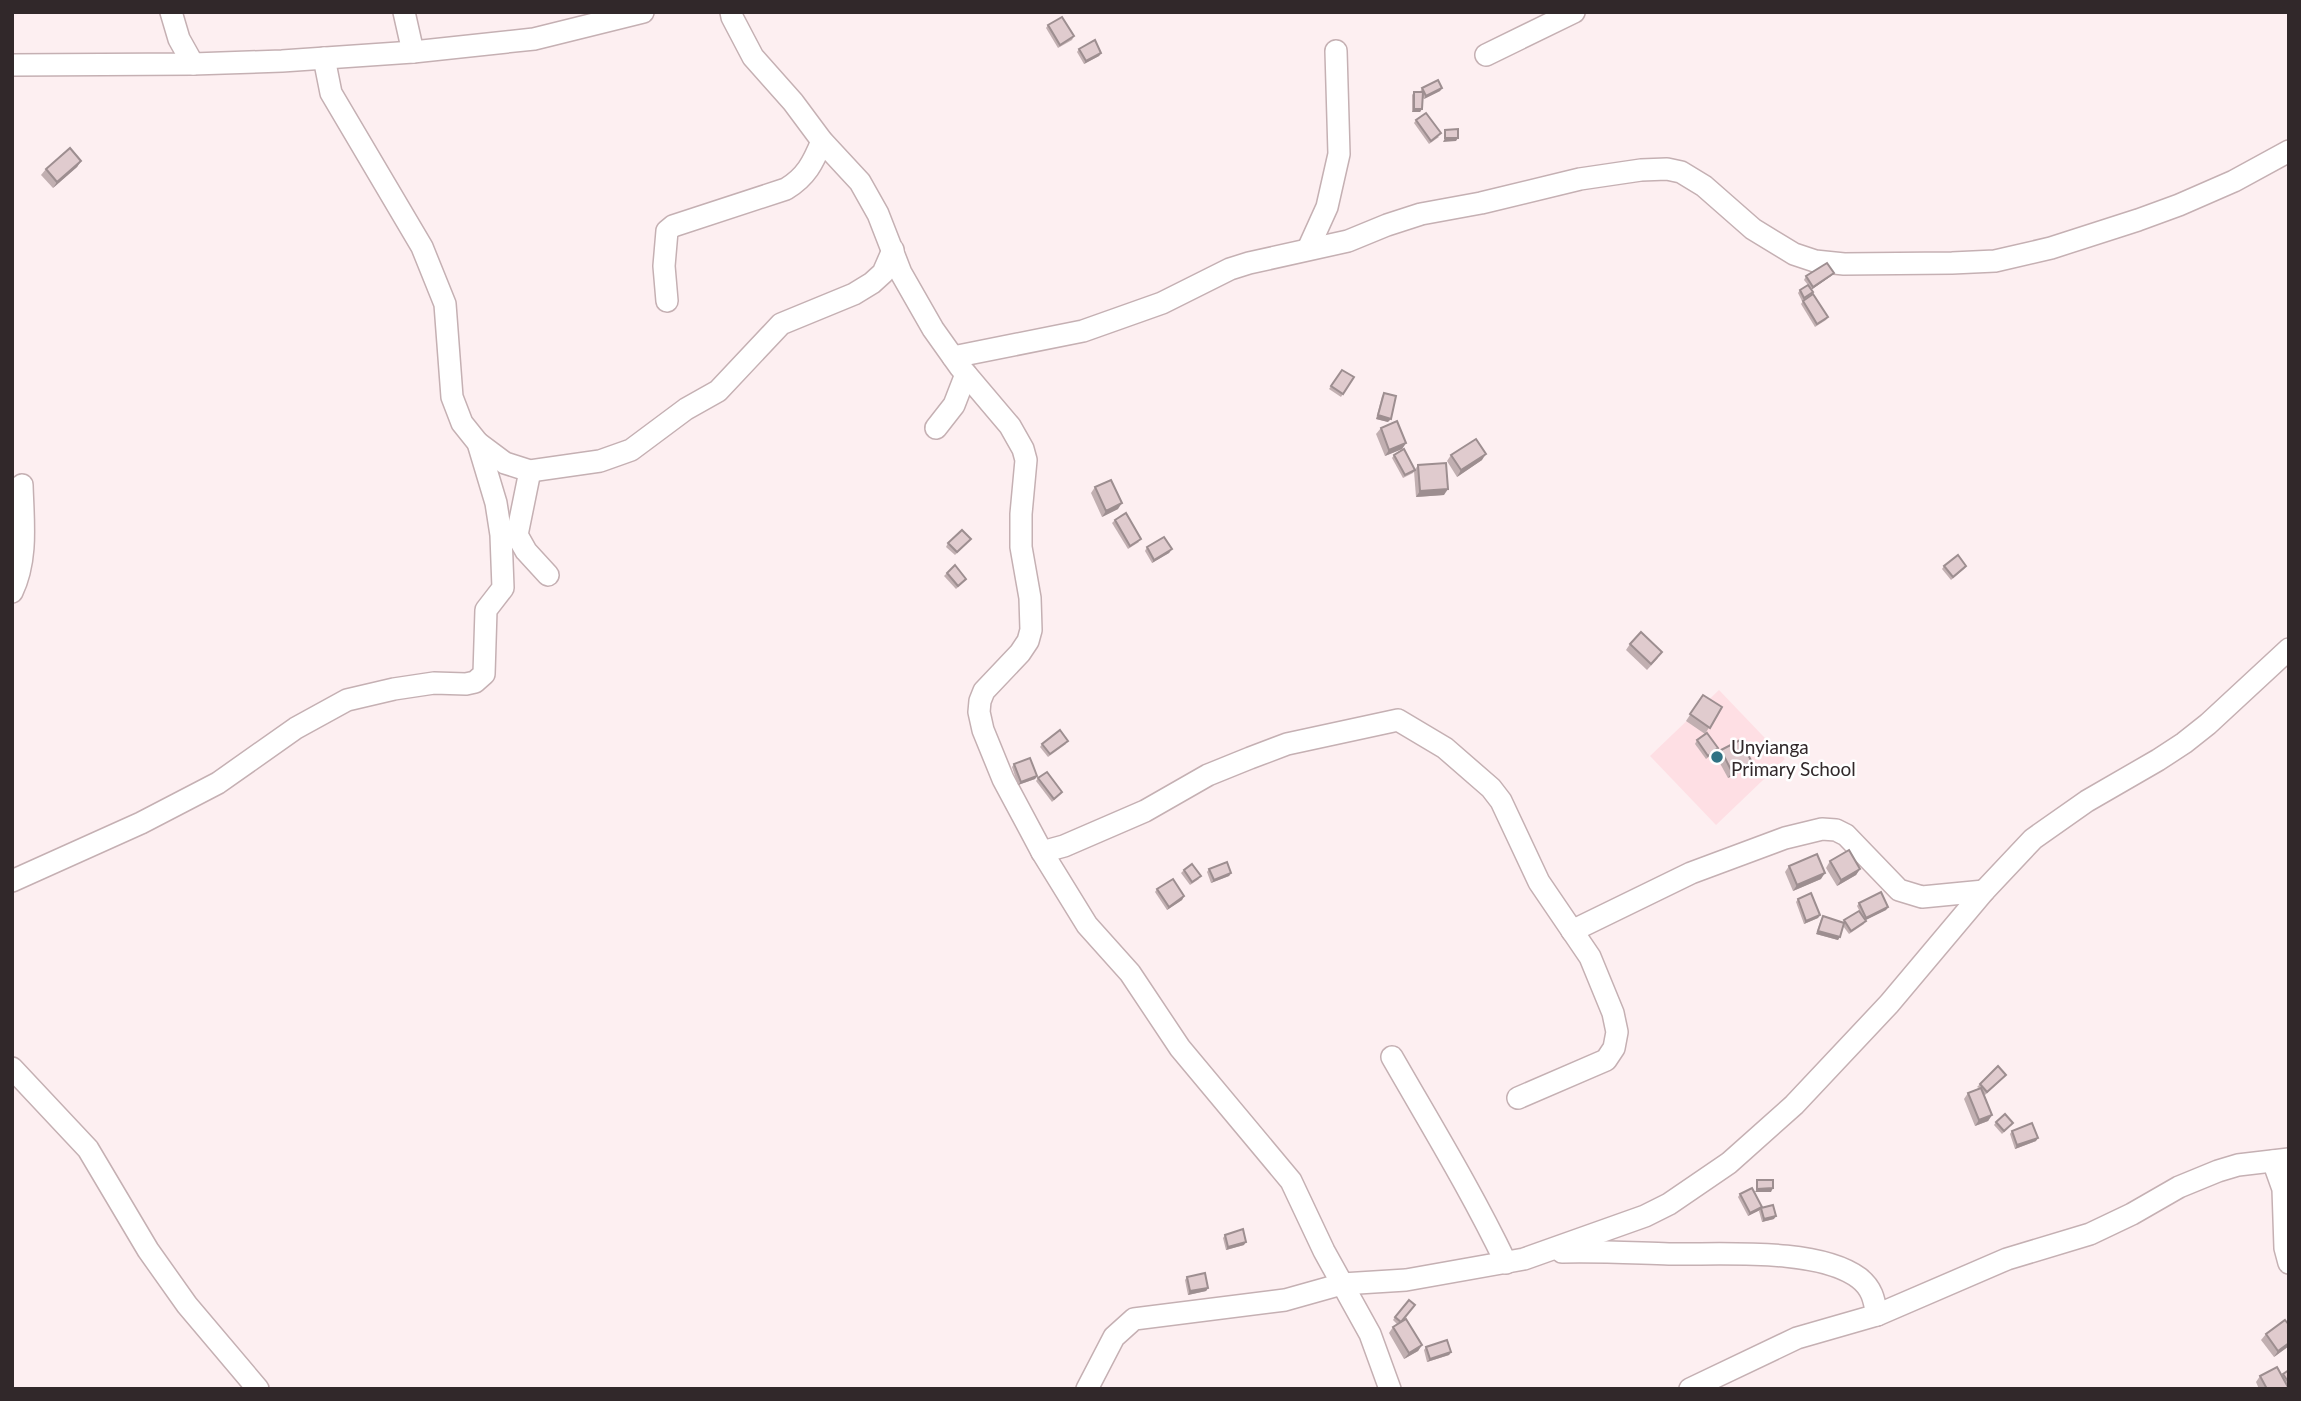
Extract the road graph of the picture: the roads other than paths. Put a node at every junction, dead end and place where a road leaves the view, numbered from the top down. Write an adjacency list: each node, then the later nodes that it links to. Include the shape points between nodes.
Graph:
1 (171, 12): 10 (street)
2 (404, 12): 7 (street)
3 (643, 12): 7 (street, via 546,37)
4 (731, 12): 12 (street, via 753,57)
5 (1574, 12): 8 (street)
6 (1336, 51): 14 (street, via 1339,154 1327,207)
7 (413, 52): 9 (street)
8 (1486, 55)
9 (324, 58): 10 (street); 20 (street, via 331,93 435,275 445,304 452,397 462,423)
10 (193, 64): 11 (street)
11 (12, 65)
12 (822, 141): 15 (street, via 860,182); 16 (street, via 809,170 786,189 667,231)
13 (2289, 151): 14 (street, via 2179,205 2051,248 1995,261 1815,261 1771,241 1690,176 1667,169 1580,179 1421,214 1348,241)
14 (1308, 249): 17 (street, via 1230,269 1162,303 1083,331)
15 (893, 250): 17 (street, via 923,313); 21 (street, via 872,284 781,324 718,391 631,450 600,461)
16 (667, 301)
17 (953, 357): 18 (street)
18 (966, 374): 19 (street, via 954,405); 26 (street, via 1010,426 1026,460 1021,547 1031,630 1020,653 984,691 979,712 1003,779)
19 (936, 428)
20 (478, 443): 21 (street, via 505,463); 27 (street, via 496,503 504,580 501,593 486,610 485,668 480,679 394,689 347,700 296,727 218,783)
21 (530, 471): 23 (street, via 517,535)
22 (22, 485): 24 (street, via 22,561)
23 (548, 575)
24 (12, 592)
25 (2289, 649): 28 (street, via 2184,743 2033,839)
26 (1042, 852): 29 (street, via 1145,811 1208,775 1287,744 1398,720 1445,747 1491,788 1539,881); 37 (street, via 1087,925 1130,973 1180,1048 1291,1181)
27 (12, 881)
28 (1984, 891): 29 (street, via 1922,897 1899,890 1846,835 1822,830 1784,838 1690,873); 34 (street, via 1889,1004 1762,1136 1669,1204)
29 (1572, 932): 32 (street, via 1590,957 1613,1013 1614,1048 1606,1060)
30 (1392, 1057): 35 (street, via 1450,1153)
31 (12, 1068): 39 (street, via 88,1149 148,1250 187,1305)
32 (1518, 1098)
33 (2281, 1160): 36 (street); 38 (street, via 2218,1171 2179,1186 2090,1234 2007,1259)
34 (1549, 1252): 35 (street); 38 (street, via 1753,1254 1822,1263 1858,1277 1872,1290)
35 (1506, 1263): 37 (street, via 1406,1280)
36 (2289, 1263)
37 (1342, 1284): 40 (street, via 1284,1300 1133,1319 1114,1337); 41 (street, via 1370,1334)
38 (1877, 1315): 42 (street, via 1797,1338)
39 (258, 1389)
40 (1087, 1389)
41 (1390, 1389)
42 (1690, 1389)

